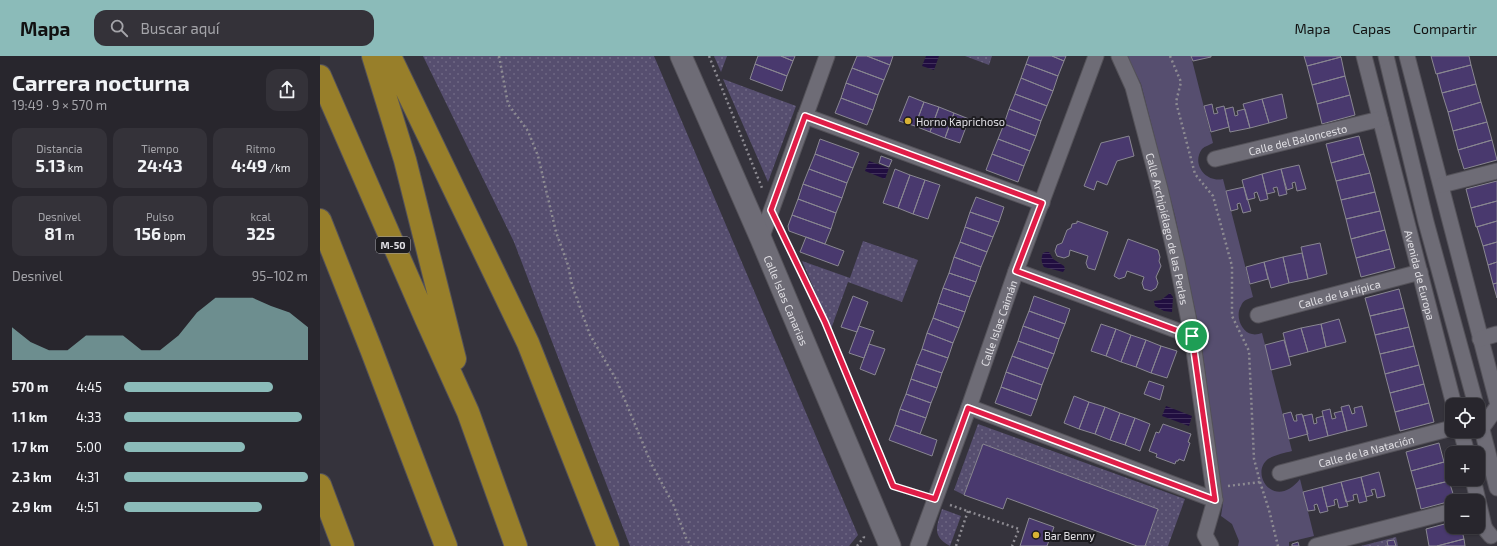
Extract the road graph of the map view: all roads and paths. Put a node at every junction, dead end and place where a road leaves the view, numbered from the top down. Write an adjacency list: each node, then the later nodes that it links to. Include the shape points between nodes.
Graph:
1 (373, 56): 42 (highway, via 405,160)
2 (390, 56): 59 (highway, via 528,343)
3 (499, 56): 60 (path, via 508,104 528,131 538,156 556,232 590,335 617,381 651,464 674,506)
4 (681, 56): 26 (street, Calle Islas Canarias)
5 (709, 56): 24 (path)
6 (827, 56): 15 (street)
7 (1096, 56): 22 (street, Calle Islas Caimán)
8 (1119, 56): 34 (street, Calle Archipiélago de las Perlas, via 1132,86 1160,189)
9 (1170, 56): 47 (path, via 1181,82 1176,102 1195,174 1213,196 1232,266 1232,316 1249,351 1254,459)
10 (1364, 56): 16 (street, Avenida de Europa)
11 (1386, 56): 17 (street, Avenida de Europa)
12 (1407, 56): 14 (street)
13 (320, 76): 42 (highway, M-50)
14 (1420, 102): 17 (street); 20 (street)
15 (805, 116): 22 (street); 24 (street)
16 (1380, 119): 18 (street, Calle del Baloncesto); 21 (street, Avenida de Europa)
17 (1403, 124): 23 (street, Avenida de Europa)
18 (1215, 159)
19 (1497, 171): 20 (street)
20 (1442, 185): 28 (street)
21 (1400, 195): 23 (street); 30 (street, Avenida de Europa)
22 (1042, 203): 29 (street, Calle Islas Caimán)
23 (1423, 206): 27 (street, Avenida de Europa)
24 (771, 210): 26 (street); 51 (path, via 825,322 893,486)
25 (320, 220): 57 (highway)
26 (761, 238): 61 (street, Calle Islas Canarias)
27 (1433, 249): 28 (street, Avenida de Europa); 32 (street, Avenida de Europa)
28 (1459, 258): 35 (street)
29 (1016, 271): 34 (street); 41 (street, Calle Islas Caimán)
30 (1420, 272): 31 (street, Calle de la Hípica); 36 (street, Avenida de Europa)
31 (1258, 315)
32 (1457, 332): 36 (street); 38 (street, Avenida de Europa)
33 (1497, 334): 35 (street)
34 (1192, 336): 50 (street, Calle Archipiélago de las Perlas)
35 (1480, 339): 39 (street)
36 (1442, 355): 37 (street, Avenida de Europa)
37 (1452, 398)
38 (1474, 398)
39 (1497, 401)
40 (1497, 407): 43 (street)
41 (968, 408): 50 (street); 51 (street, Calle Islas Caimán)
42 (468, 412): 58 (highway, M-50)
43 (1485, 417)
44 (1445, 430): 46 (street, Calle de la Natación)
45 (1484, 438): 49 (street)
46 (1280, 473)
47 (1260, 482): 50 (path); 66 (path)
48 (320, 485): 56 (highway)
49 (1497, 488)
50 (1214, 494): 65 (street, Calle Archipiélago de las Perlas, via 1205,536)
51 (935, 499): 52 (path); 62 (street, Calle Islas Caimán)
52 (968, 511): 63 (path); 64 (path, via 1019,529)
53 (1445, 512): 67 (street)
54 (1485, 526): 55 (street)
55 (1493, 535)
56 (343, 546)
57 (446, 546)
58 (516, 546)
59 (608, 546)
60 (691, 546)
61 (890, 546)
62 (918, 546)
63 (956, 546)
64 (1012, 546)
65 (1211, 546)
66 (1278, 546)
67 (1316, 546)

